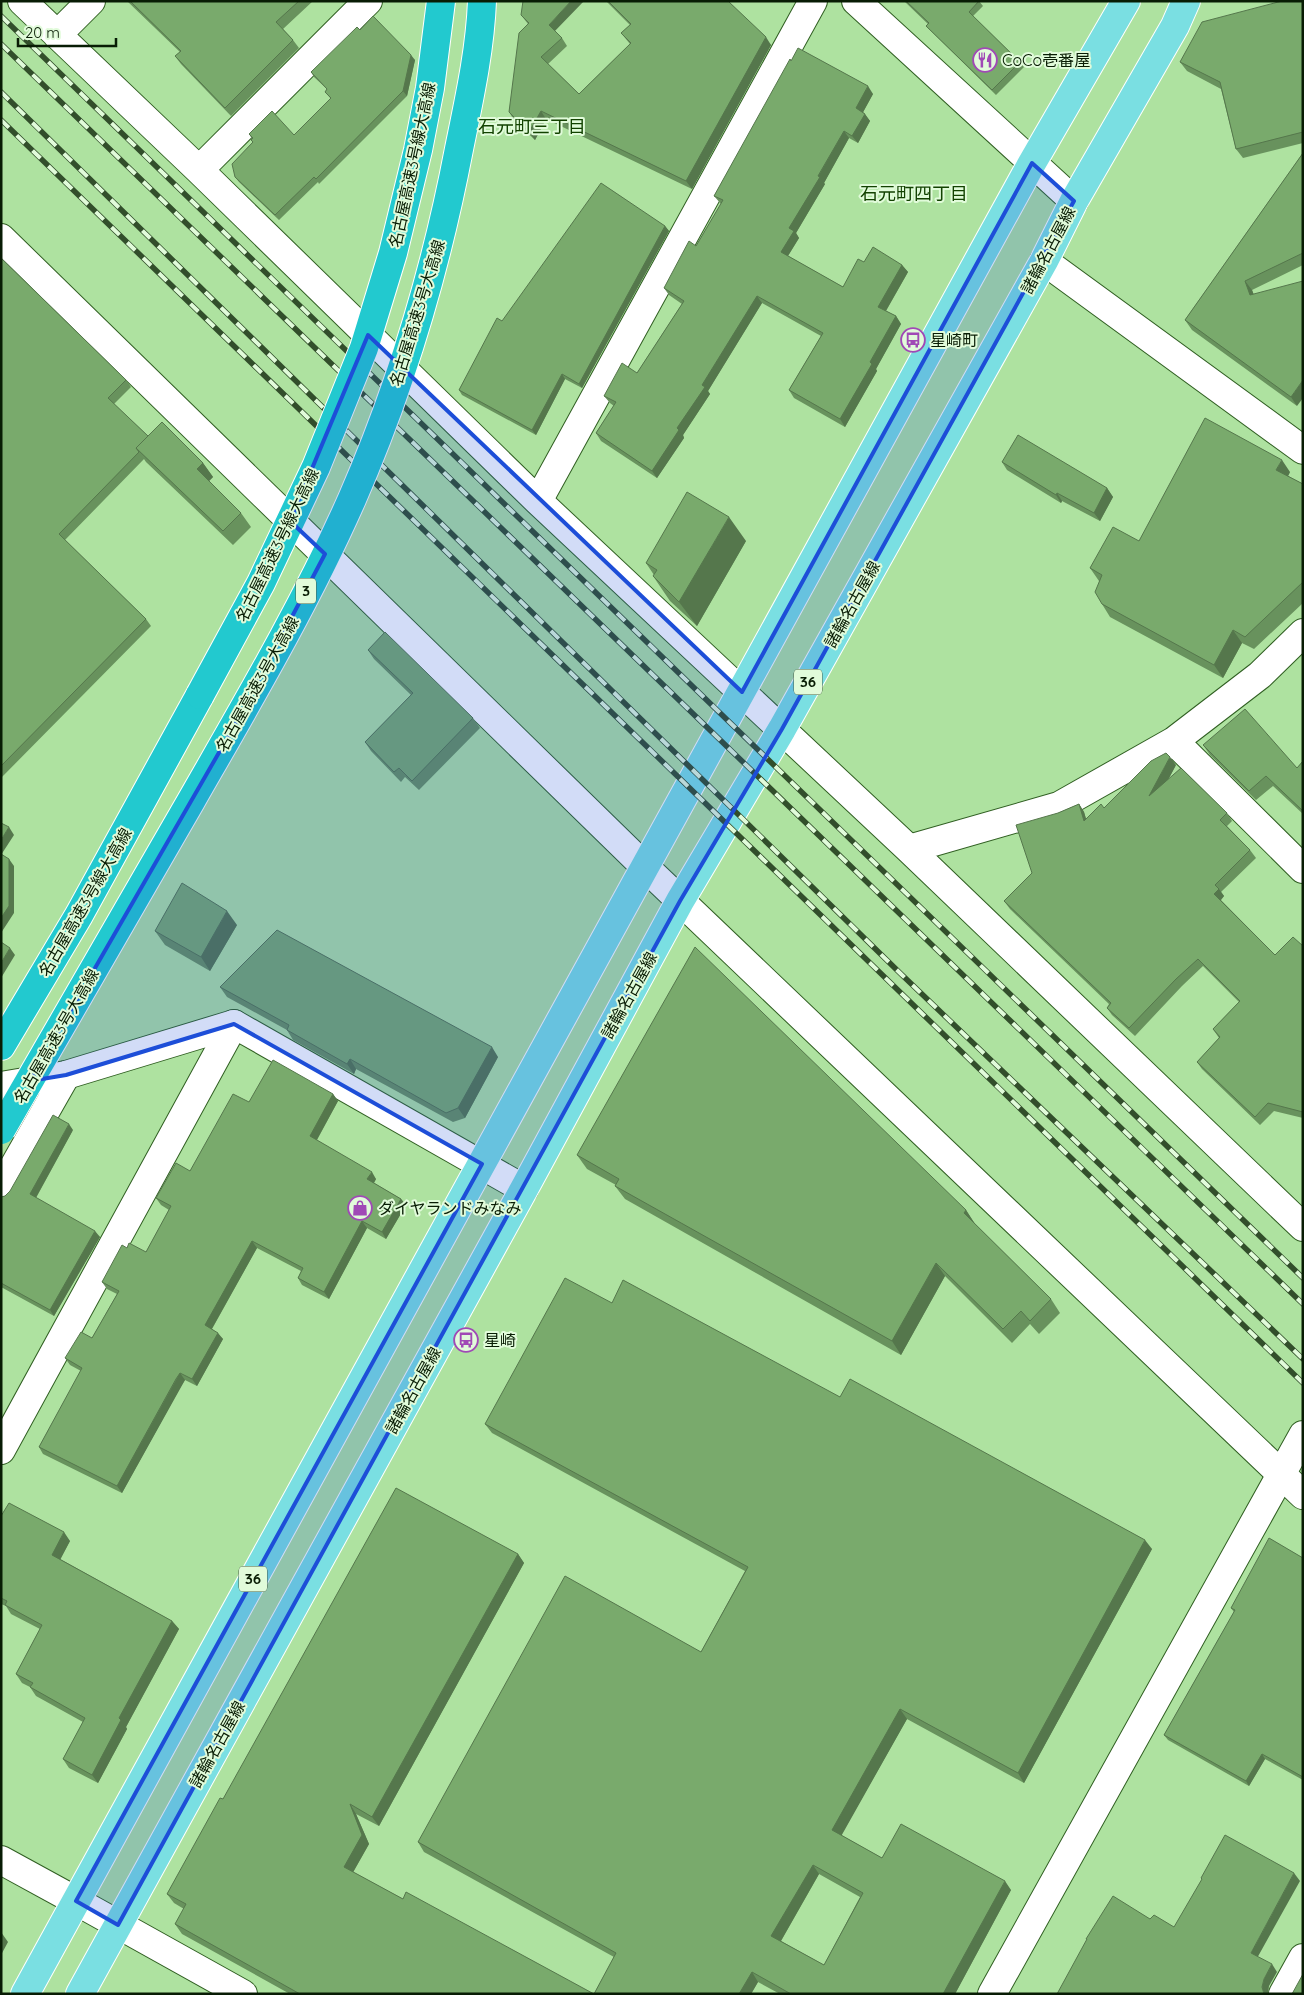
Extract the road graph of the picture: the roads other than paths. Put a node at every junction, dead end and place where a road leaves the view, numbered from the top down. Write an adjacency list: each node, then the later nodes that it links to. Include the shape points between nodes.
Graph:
1 (22, 1): 10 (street)
2 (91, 1): 10 (street)
3 (368, 1): 12 (street)
4 (441, 1): 27 (highway, 名古屋高速3号線大高線, bridge, via 430,88 393,253 364,348 316,467 261,583 79,915)
5 (482, 1): 30 (highway, 名古屋高速3号大高線 / 3, bridge, via 465,118 447,212 428,287 398,381 352,499 299,607 236,723)
6 (813, 1): 17 (street)
7 (856, 1): 11 (street)
8 (1126, 1): 11 (main road, 36)
9 (1186, 1): 13 (main road, 諸輪名古屋線 / 36, via 1175,26)
10 (58, 35): 12 (street)
11 (1032, 163): 13 (street); 19 (main road, 36)
12 (199, 170): 17 (street)
13 (1074, 201): 15 (main road, 諸輪名古屋線 / 36)
14 (1, 238): 23 (street)
15 (1044, 261): 16 (street); 20 (main road, 諸輪名古屋線 / 36)
16 (1303, 450)
17 (538, 501): 19 (street)
18 (1303, 633): 21 (street, via 1260,676)
19 (742, 692): 20 (street); 23 (main road, 36)
20 (782, 728): 22 (street); 25 (main road, 諸輪名古屋線 / 36)
21 (1174, 741): 22 (street, via 1059,806); 24 (street)
22 (909, 848): 34 (street)
23 (645, 867): 25 (street); 31 (main road, 36)
24 (1303, 869)
25 (680, 901): 33 (main road, 諸輪名古屋線 / 36); 37 (street)
26 (234, 1024): 28 (street); 31 (street); 36 (street)
27 (1, 1046)
28 (66, 1075): 29 (street); 32 (street)
29 (1, 1086)
30 (1, 1130)
31 (482, 1164): 33 (street); 40 (main road, 36)
32 (1, 1189)
33 (524, 1189): 41 (main road, 諸輪名古屋線 / 36)
34 (1303, 1227)
35 (1303, 1435): 37 (street)
36 (1, 1450)
37 (1282, 1474): 38 (street); 46 (street)
38 (1303, 1495)
39 (1, 1860): 40 (street)
40 (76, 1902): 41 (street); 43 (main road, 36)
41 (118, 1925): 44 (main road, 諸輪名古屋線 / 36); 45 (street)
42 (1303, 1958): 47 (street)
43 (25, 1994)
44 (80, 1994)
45 (243, 1994)
46 (992, 1994)
47 (1283, 1994)

